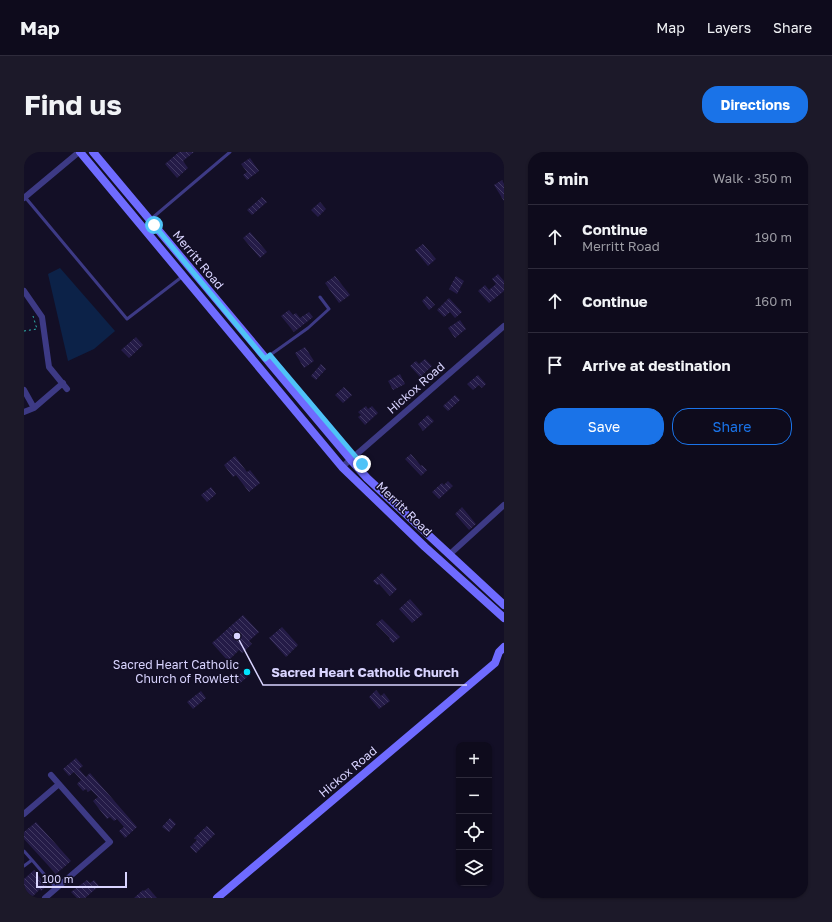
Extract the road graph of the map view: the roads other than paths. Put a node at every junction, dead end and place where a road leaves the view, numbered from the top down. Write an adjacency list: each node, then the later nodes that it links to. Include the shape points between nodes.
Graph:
1 (79, 152): 4 (street); 6 (street, Merritt Road)
2 (93, 152): 5 (street, Merritt Road)
3 (230, 152): 5 (lane)
4 (25, 198): 6 (lane, via 127,319)
5 (149, 220): 10 (street, Merritt Road)
6 (183, 276): 17 (street, Merritt Road)
7 (24, 291): 11 (street, via 42,317 49,367)
8 (320, 297): 10 (lane, via 329,309 308,328)
9 (504, 326): 16 (street, Hickox Road)
10 (265, 359): 16 (street, Merritt Road)
11 (63, 384): 12 (street); 14 (street)
12 (67, 389)
13 (24, 390): 14 (street)
14 (34, 408): 15 (street)
15 (24, 412)
16 (351, 460): 17 (street, Hickox Road); 19 (street, Merritt Road, via 367,478)
17 (342, 467): 21 (street, Merritt Road)
18 (504, 505): 19 (street)
19 (450, 554): 20 (street, Merritt Road)
20 (504, 605)
21 (504, 618)
22 (504, 647): 24 (street, Hickox Road)
23 (504, 661): 24 (street, Hickox Road)
24 (495, 663): 33 (street, Hickox Road)
25 (51, 775): 26 (street)
26 (59, 784): 27 (street); 31 (street, via 110,842)
27 (24, 814)
28 (24, 851): 29 (lane)
29 (32, 860): 30 (lane); 31 (lane)
30 (24, 866)
31 (56, 888): 32 (street)
32 (45, 898)
33 (217, 898)

